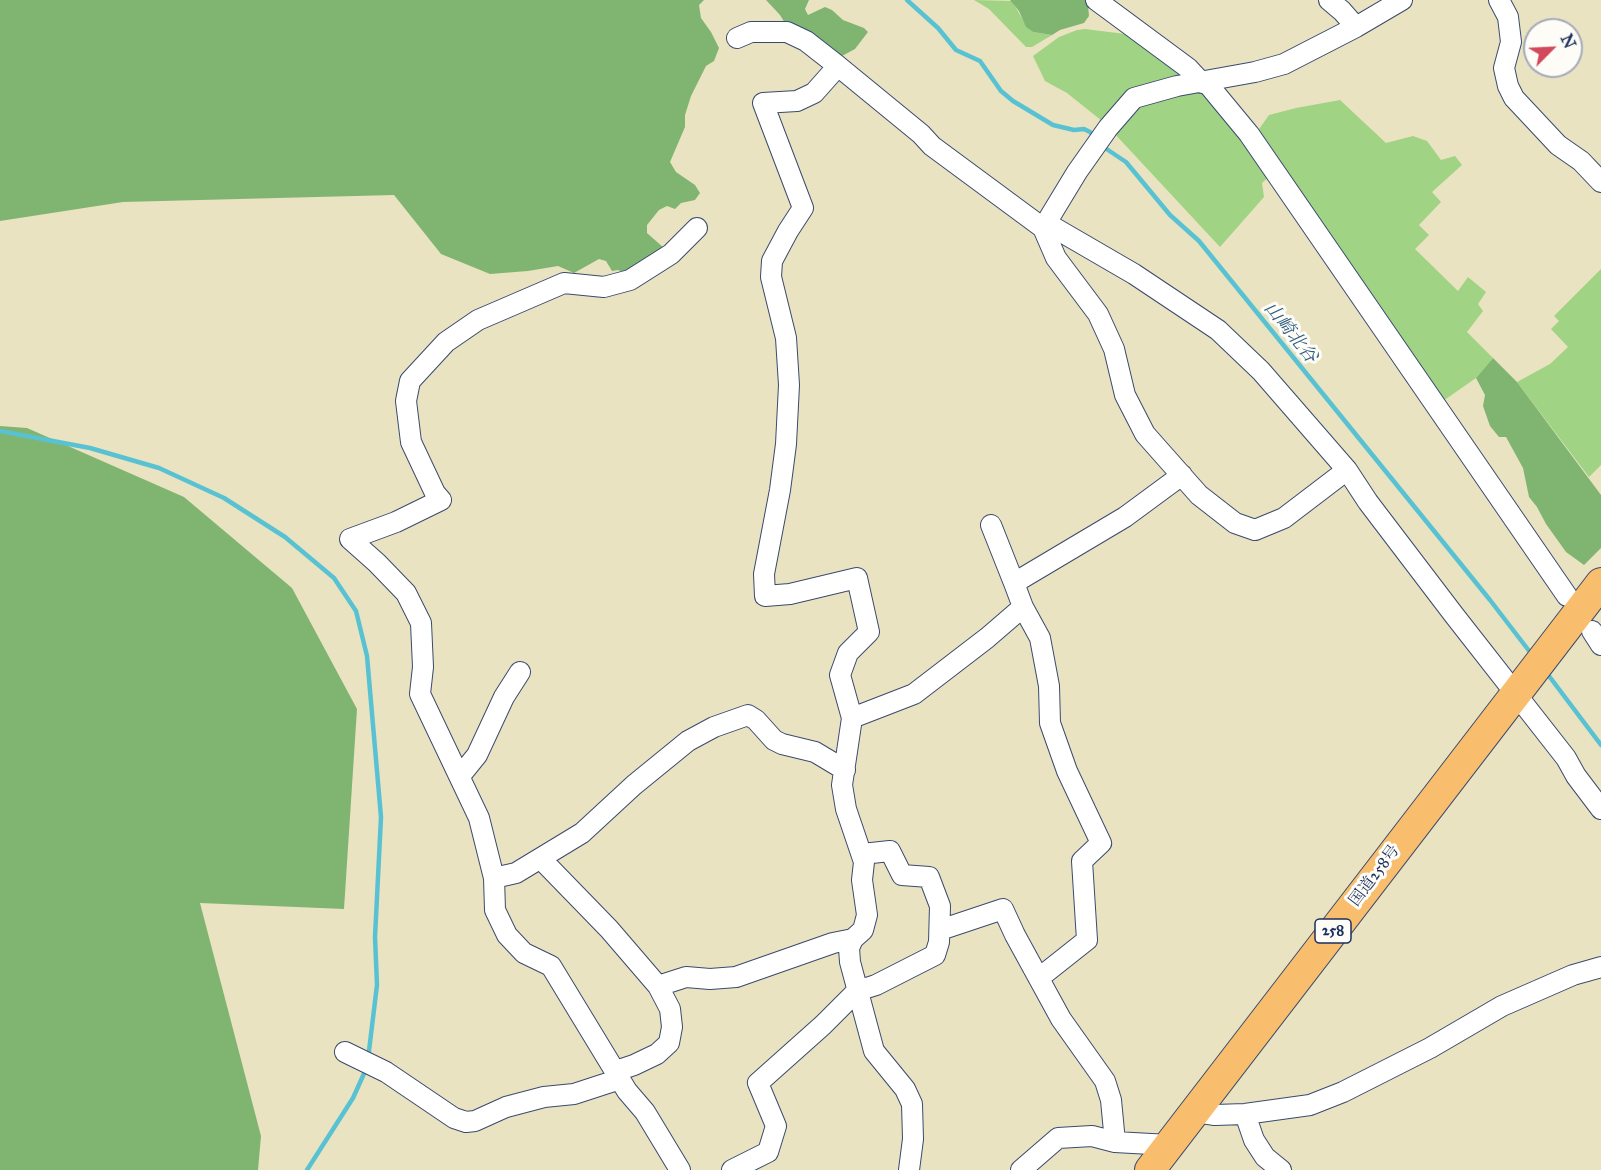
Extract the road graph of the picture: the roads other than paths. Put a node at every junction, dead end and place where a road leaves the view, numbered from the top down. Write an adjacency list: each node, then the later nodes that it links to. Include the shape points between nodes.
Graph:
1 (1096, 0): 8 (street)
2 (1329, 0): 5 (street)
3 (1402, 0): 5 (street)
4 (1498, 0): 9 (street, via 1508,17 1511,42 1504,68 1514,98 1558,145 1581,160)
5 (1356, 27): 8 (street, via 1284,64)
6 (737, 38): 7 (street, via 751,32 787,32 806,41)
7 (838, 66): 11 (street, via 932,146); 21 (street, via 814,93 797,101 763,103 803,208 772,261 771,277 786,338 789,385 784,456 764,574 765,596 857,578 868,632 848,653 840,675)
8 (1204, 83): 11 (street, via 1134,98 1077,172); 17 (street, via 1249,134)
9 (1601, 182)
10 (697, 228): 23 (street, via 671,254 630,280 604,287 564,283 478,320 446,342 410,381 406,401 411,442 441,500 350,539 406,593 421,622 420,694)
11 (1044, 228): 12 (street, via 1053,228 1134,274 1218,330 1261,371); 13 (street, via 1056,258 1098,314 1114,349 1125,395 1145,434)
12 (1347, 470): 13 (street, via 1284,518 1255,530 1235,523 1199,495); 20 (street, via 1374,510)
13 (1182, 475): 15 (street, via 1125,517)
14 (991, 525): 15 (street)
15 (1014, 583): 18 (street)
16 (1601, 583): 20 (highway, 国道258号 / 258)
17 (1567, 596)
18 (1023, 607): 21 (street, via 914,694); 31 (street, via 1040,638 1049,686 1050,723 1067,771 1101,843 1082,861 1087,940)
19 (520, 672): 23 (street, via 477,755)
20 (1519, 688): 24 (street); 36 (highway, 国道258号 / 258)
21 (852, 718): 22 (street)
22 (845, 770): 25 (street, via 842,785 846,809); 26 (street, via 815,752 774,740 748,715 688,741 582,832)
23 (460, 776): 27 (street, via 479,818)
24 (1601, 809)
25 (862, 854): 28 (street, via 890,851 902,874 929,877 940,906); 29 (street, via 867,915 863,930)
26 (541, 860): 27 (street, via 516,873); 32 (street)
27 (494, 878): 35 (street, via 495,910 507,935 524,953 551,966)
28 (940, 930): 31 (street, via 1003,909); 33 (street, via 935,955)
29 (853, 939): 32 (street, via 736,978 686,977); 33 (street, via 850,962)
30 (1601, 967): 37 (street, via 1502,1006 1343,1092 1310,1105)
31 (1039, 978): 38 (street, via 1061,1019 1105,1081)
32 (658, 986): 35 (street, via 670,1009 669,1043)
33 (857, 991): 41 (street, via 758,1083 776,1126 768,1152); 42 (street, via 874,1051 905,1089 912,1104)
34 (345, 1052): 35 (street, via 386,1072 466,1122 544,1097 574,1094)
35 (618, 1075): 40 (street)
36 (1195, 1112): 37 (street); 39 (highway, 国道258号 / 258)
37 (1245, 1114): 45 (street, via 1254,1140 1265,1157)
38 (1115, 1142): 39 (street); 43 (street, via 1092,1136 1058,1138)
39 (1169, 1145): 44 (highway, 国道258号 / 258)
40 (680, 1170)
41 (732, 1170)
42 (909, 1170)
43 (1021, 1170)
44 (1150, 1170)
45 (1281, 1170)

